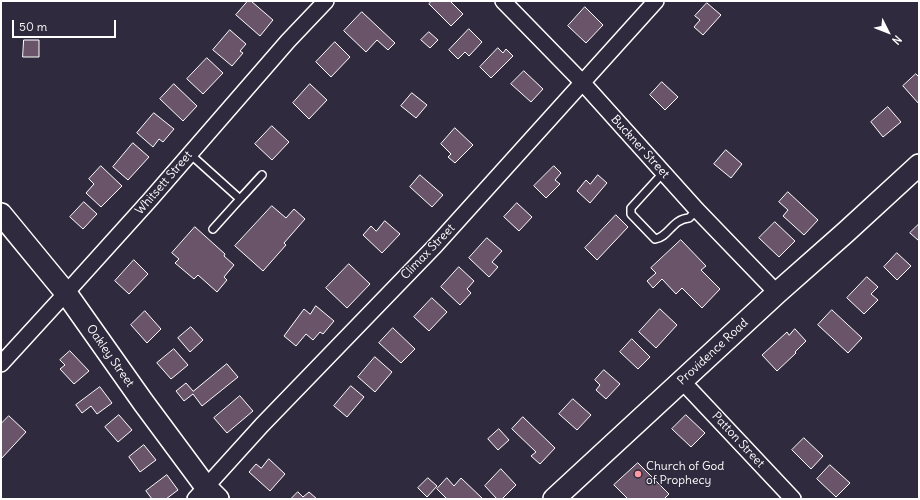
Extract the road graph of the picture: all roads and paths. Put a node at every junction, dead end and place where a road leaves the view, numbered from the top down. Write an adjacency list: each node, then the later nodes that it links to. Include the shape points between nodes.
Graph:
1 (326, 1): 5 (street, Whitsett Street)
2 (503, 1): 4 (street, Buckner Street)
3 (656, 1): 4 (street, Climax Street)
4 (582, 82): 7 (street, Buckner Street); 17 (street, Climax Street, via 435,246 262,425)
5 (190, 154): 9 (lane); 13 (street, Whitsett Street)
6 (919, 165): 14 (street, Providence Road)
7 (663, 173): 10 (street, Buckner Street); 10 (lane, via 631,208 631,214 655,238 660,238 679,220 689,218)
8 (262, 175): 9 (lane)
9 (240, 199): 12 (lane)
10 (697, 210): 14 (street, Buckner Street)
11 (1, 214): 13 (street, Oakley Street)
12 (213, 229)
13 (66, 294): 15 (street, Whitsett Street); 17 (street, Oakley Street)
14 (777, 294): 16 (street, Providence Road)
15 (1, 364)
16 (682, 381): 18 (street, Providence Road); 19 (street, Patton Street)
17 (206, 495)
18 (554, 499)
19 (793, 499)

